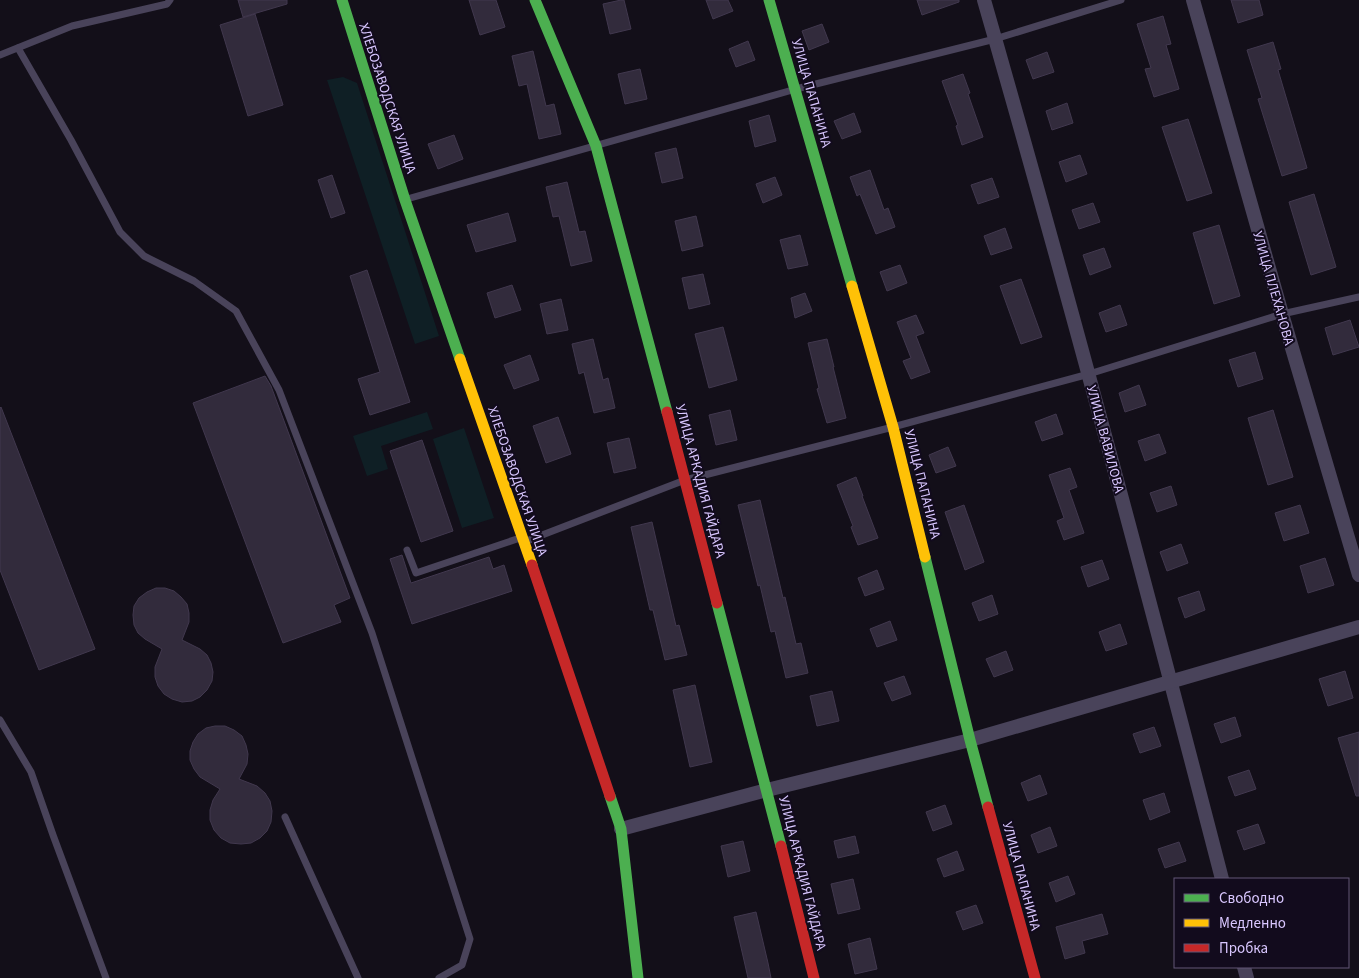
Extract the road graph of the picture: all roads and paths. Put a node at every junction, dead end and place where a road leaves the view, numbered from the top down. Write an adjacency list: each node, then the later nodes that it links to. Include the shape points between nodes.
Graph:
1 (170, 0): 9 (lane, via 167,4 72,26)
2 (342, 0): 13 (street, ХЛЕБОЗАВОДСКАЯ УЛИЦА)
3 (535, 0): 12 (street, УЛИЦА АРКАДИЯ ГАЙДАРА)
4 (769, 0): 11 (street, УЛИЦА ПАПАНИНА)
5 (984, 0): 8 (street, УЛИЦА ВАВИЛОВА)
6 (1121, 0): 8 (lane)
7 (1192, 0): 15 (street, УЛИЦА ПЛЕХАНОВА)
8 (995, 39): 11 (lane); 16 (street, УЛИЦА ВАВИЛОВА)
9 (18, 48): 10 (lane); 32 (lane, via 120,232 144,256 194,281 236,311 279,390 372,633 470,939 462,965)
10 (0, 56)
11 (796, 89): 12 (lane); 17 (street, УЛИЦА ПАПАНИНА)
12 (596, 146): 13 (lane); 18 (street, УЛИЦА АРКАДИЯ ГАЙДАРА)
13 (405, 200): 19 (street, ХЛЕБОЗАВОДСКАЯ УЛИЦА)
14 (1359, 296): 15 (lane)
15 (1282, 314): 16 (lane); 21 (street, УЛИЦА ПЛЕХАНОВА)
16 (1089, 374): 17 (lane); 23 (street, УЛИЦА ВАВИЛОВА)
17 (893, 426): 18 (lane); 25 (street, УЛИЦА ПАПАНИНА)
18 (685, 480): 19 (lane); 26 (street, УЛИЦА АРКАДИЯ ГАЙДАРА)
19 (523, 540): 20 (lane, via 416,573); 28 (street, ХЛЕБОЗАВОДСКАЯ УЛИЦА)
20 (407, 550)
21 (1359, 575)
22 (1359, 627): 23 (street)
23 (1171, 682): 25 (street); 29 (street, УЛИЦА ВАВИЛОВА)
24 (0, 720): 30 (lane, via 31,772)
25 (970, 740): 26 (street); 35 (street, УЛИЦА ПАПАНИНА)
26 (767, 790): 28 (street); 34 (street, УЛИЦА АРКАДИЯ ГАЙДАРА)
27 (284, 817): 31 (lane)
28 (621, 829): 33 (street, ХЛЕБОЗАВОДСКАЯ УЛИЦА)
29 (1222, 878)
30 (106, 978)
31 (358, 978)
32 (439, 978)
33 (638, 978)
34 (814, 978)
35 (1034, 978)

